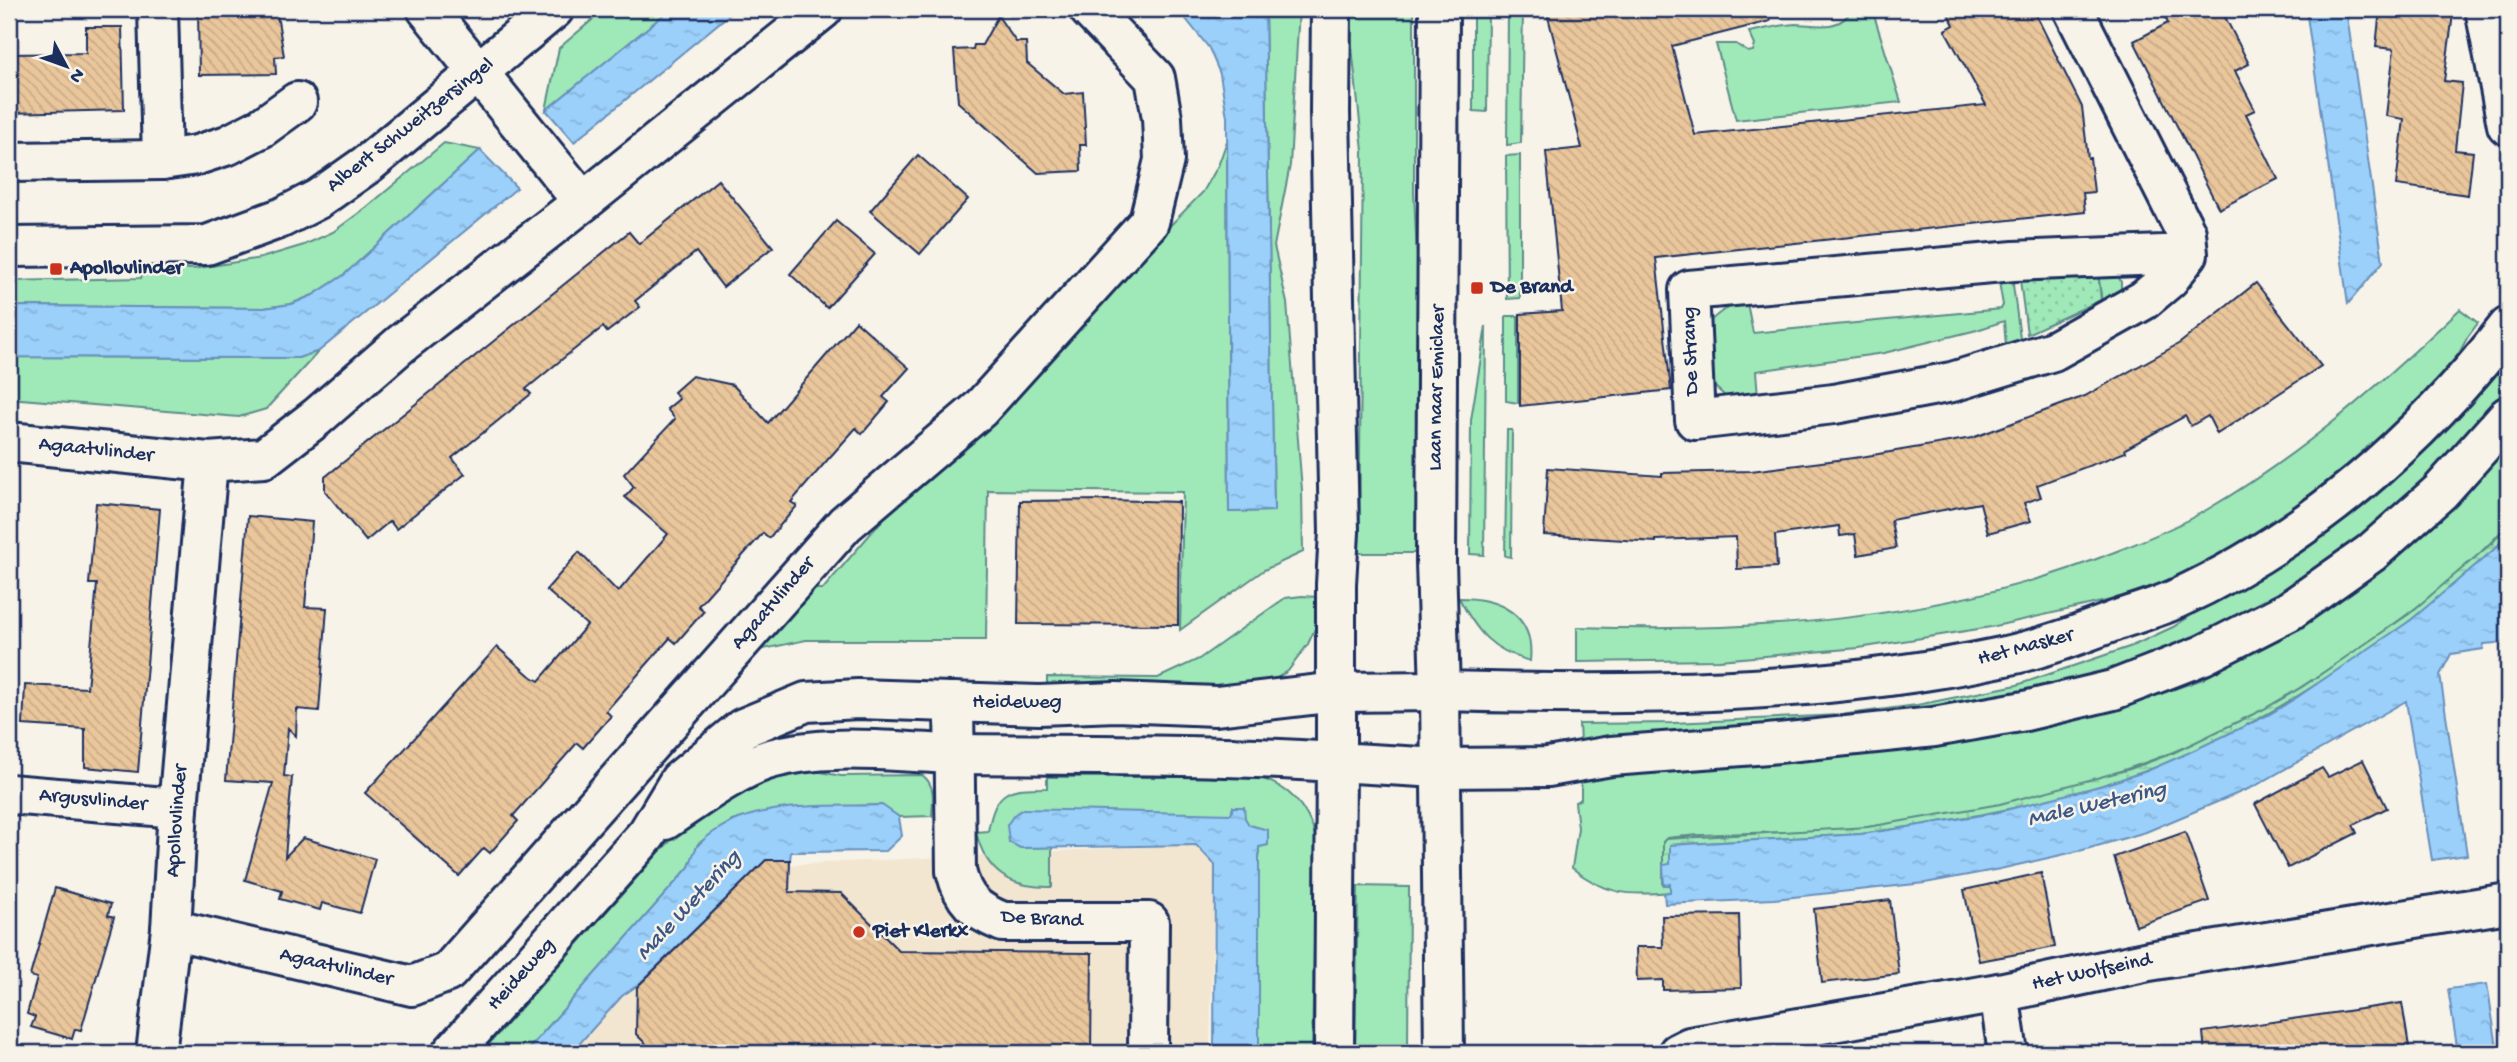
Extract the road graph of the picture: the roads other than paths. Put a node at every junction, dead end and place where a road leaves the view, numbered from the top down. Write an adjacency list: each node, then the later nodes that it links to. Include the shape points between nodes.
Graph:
1 (158, 9): 13 (street)
2 (427, 9): 10 (street)
3 (554, 9): 10 (street, Albert Schweitzersingel)
4 (823, 9): 15 (street, Agaatvlinder)
5 (1089, 9): 32 (street, Agaatvlinder, via 1155,78 1164,160 1149,222 980,409 845,524 448,972 412,986)
6 (1331, 9): 23 (street)
7 (1439, 9): 22 (street, Laan naar Emiclaer, via 1436,562)
8 (2073, 9): 17 (street, via 2186,233)
9 (2485, 9): 12 (street)
10 (479, 74): 15 (street); 16 (street, Albert Schweitzersingel, via 369,163 281,218 207,245)
11 (297, 102): 13 (street, via 228,145)
12 (2507, 125)
13 (162, 160): 14 (street)
14 (9, 162)
15 (583, 202): 21 (street, Agaatvlinder, via 264,458)
16 (9, 247)
17 (2188, 254): 17 (street, De Strang, via 2014,261 1689,290 1695,421 1834,404 1952,382 2053,351 2144,300 2169,279)
18 (2508, 327): 22 (street, Het Masker, via 2385,461 2305,525 2176,599 2081,634 2004,657 1879,679 1715,690)
19 (2508, 416): 27 (street, via 2440,492 2371,553 2289,611 2203,655 2113,690 1934,727 1611,756 1548,766)
20 (9, 442): 21 (street, Agaatvlinder)
21 (208, 462): 29 (street, Apollovlinder)
22 (1440, 691): 23 (street, Heideweg); 27 (street, Laan naar Emiclaer)
23 (1337, 692): 24 (street, Heideweg, via 1216,706); 26 (street)
24 (954, 702): 25 (street, De Brand); 30 (street, Heideweg, via 806,702 743,728 679,781)
25 (955, 754): 26 (street, Heideweg, via 1244,756); 30 (street, Heideweg, via 838,750 768,760 698,797); 36 (street, De Brand, via 956,871 961,889 985,915 1003,922 1149,922)
26 (1336, 762): 27 (street); 37 (street)
27 (1439, 768): 38 (street, Laan naar Emiclaer)
28 (9, 794): 29 (street, Argusvlinder)
29 (178, 808): 32 (street, Apollovlinder)
30 (647, 834): 35 (street, Heideweg)
31 (2496, 905): 33 (street, Het Wolfseind, via 2149,961)
32 (171, 929): 34 (street, Apollovlinder)
33 (1999, 993): 39 (street, Het Wolfseind, via 1690,1047); 40 (street)
34 (156, 1053)
35 (452, 1053)
36 (1148, 1053)
37 (1334, 1053)
38 (1444, 1053)
39 (1678, 1053)
40 (2008, 1053)

